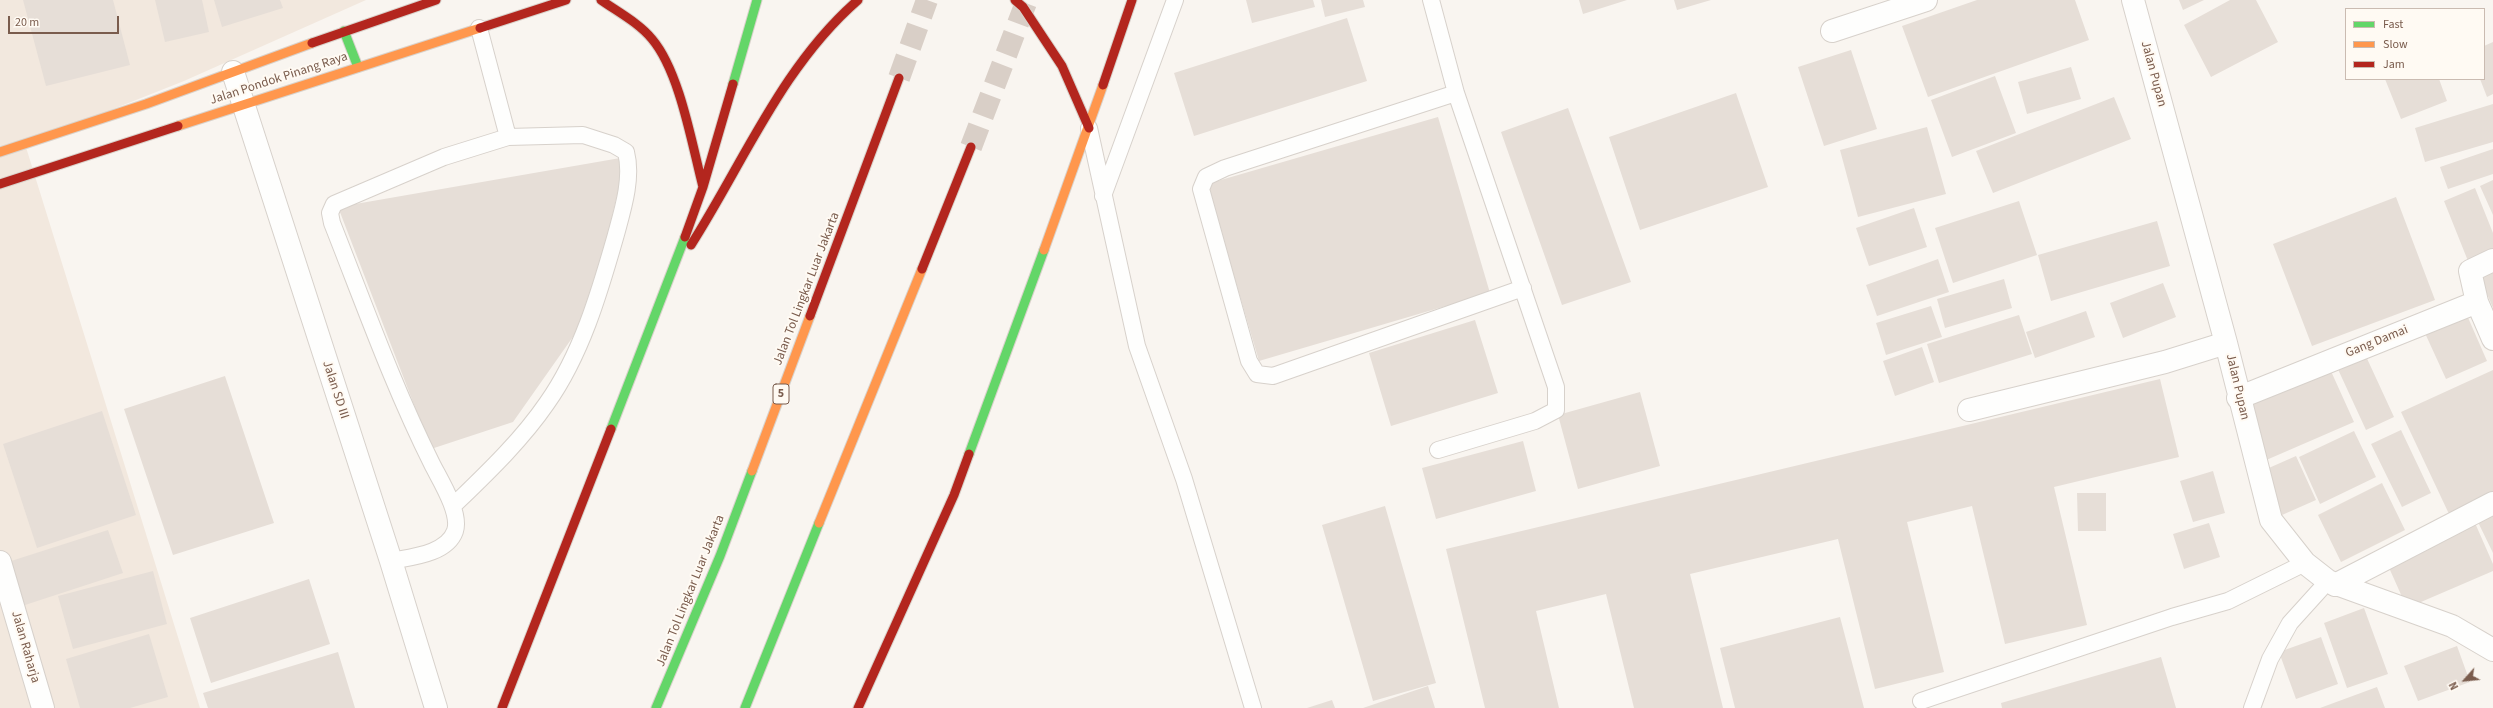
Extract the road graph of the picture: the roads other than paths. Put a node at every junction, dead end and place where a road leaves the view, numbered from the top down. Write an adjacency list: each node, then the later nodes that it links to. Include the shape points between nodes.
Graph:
1 (436, 0): 13 (main road, Jalan Pondok Pinang Raya)
2 (566, 0): 12 (main road, Jalan Pondok Pinang Raya)
3 (601, 0): 25 (main road, via 636,26 657,46 673,83)
4 (757, 0): 25 (main road)
5 (858, 0): 28 (main road, via 843,12 810,49 759,129 722,197)
6 (1015, 0): 20 (main road, via 1023,7 1062,66)
7 (1132, 0): 20 (main road)
8 (1175, 0): 26 (lane)
9 (1432, 0): 18 (lane)
10 (1926, 0): 14 (street)
11 (2133, 0): 32 (street, Jalan Pupan)
12 (479, 28): 15 (main road, Jalan Pondok Pinang Raya); 21 (lane)
13 (344, 31): 15 (main road); 16 (main road, Jalan Pondok Pinang Raya)
14 (1832, 31)
15 (358, 67): 19 (main road, Jalan Pondok Pinang Raya)
16 (233, 72): 19 (street, Jalan SD III); 23 (main road, Jalan Pondok Pinang Raya, via 146,104)
17 (899, 78): 47 (main road, Jalan Tol Lingkar Luar Jakarta / 5, via 720,556)
18 (1456, 93): 29 (lane); 29 (lane, via 1206,176 1202,189 1249,362 1257,374 1273,376)
19 (242, 105): 24 (main road, Jalan Pondok Pinang Raya); 38 (street, Jalan SD III)
20 (1089, 128): 26 (lane); 49 (main road, via 954,495)
21 (508, 137): 37 (lane, via 444,157 388,180 334,204 330,213 407,415); 37 (lane, via 583,135 614,144 626,152 630,166 607,268 590,318 567,367 548,402 529,427)
22 (971, 147): 48 (main road)
23 (0, 152)
24 (0, 184)
25 (702, 186): 28 (main road)
26 (1103, 196): 50 (lane, via 1137,346 1184,479)
27 (2493, 260): 30 (street, via 2470,271)
28 (672, 274): 46 (main road)
29 (1523, 288): 35 (lane, via 1556,387 1556,410 1535,421)
30 (2477, 302): 31 (street); 33 (street, Gang Damai)
31 (2493, 339)
32 (2226, 343): 33 (street, Jalan Pupan); 34 (street, via 2165,362)
33 (2238, 398): 40 (street, Jalan Pupan, via 2271,520)
34 (1969, 410)
35 (1438, 450)
36 (2493, 503): 41 (street)
37 (453, 506): 38 (lane, via 455,531 448,541 438,549)
38 (392, 561): 45 (street, Jalan SD III)
39 (0, 562): 44 (street, Jalan Raharja)
40 (2305, 563): 41 (street, Jalan Pupan); 43 (lane, via 2228,601 2172,617)
41 (2331, 583): 42 (street, Jalan Pupan, via 2452,626); 51 (lane, via 2290,623 2270,659)
42 (2493, 650)
43 (1921, 701)
44 (43, 708)
45 (436, 708)
46 (502, 708)
47 (656, 708)
48 (745, 708)
49 (858, 708)
50 (1253, 708)
51 (2252, 708)

